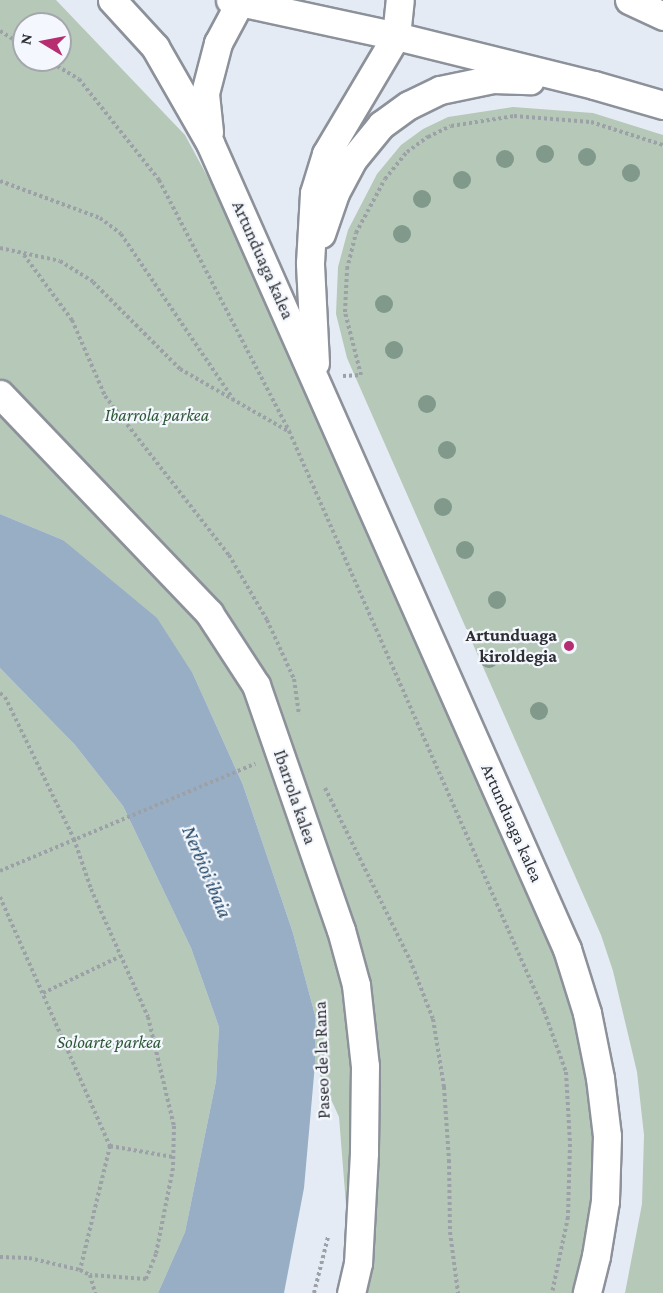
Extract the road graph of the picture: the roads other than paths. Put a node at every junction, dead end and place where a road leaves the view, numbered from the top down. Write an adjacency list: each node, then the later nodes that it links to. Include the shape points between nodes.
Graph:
1 (112, 0): 11 (street, Artunduaga kalea, via 155,47)
2 (400, 0): 8 (street)
3 (629, 0): 7 (street)
4 (656, 0): 6 (street)
5 (237, 1): 8 (street); 11 (street, Artunduaga kalea, via 218,43 205,93)
6 (663, 5)
7 (663, 16)
8 (396, 36): 9 (street); 12 (street, Artunduaga kalea, via 326,154 314,193)
9 (594, 85): 10 (street); 12 (street, Artunduaga kalea, via 493,79 440,90 409,105 381,125 354,158 335,192)
10 (663, 105)
11 (210, 143): 13 (street, Artunduaga kalea)
12 (310, 263): 13 (street, Artunduaga kalea)
13 (315, 376): 16 (street, Artunduaga kalea, via 567,949 578,982 600,1078 607,1136 605,1201)
14 (0, 394): 15 (street, Ibarrola kalea, via 209,614 256,685 341,930 356,985 365,1066 364,1153 358,1263)
15 (351, 1293)
16 (587, 1293)

